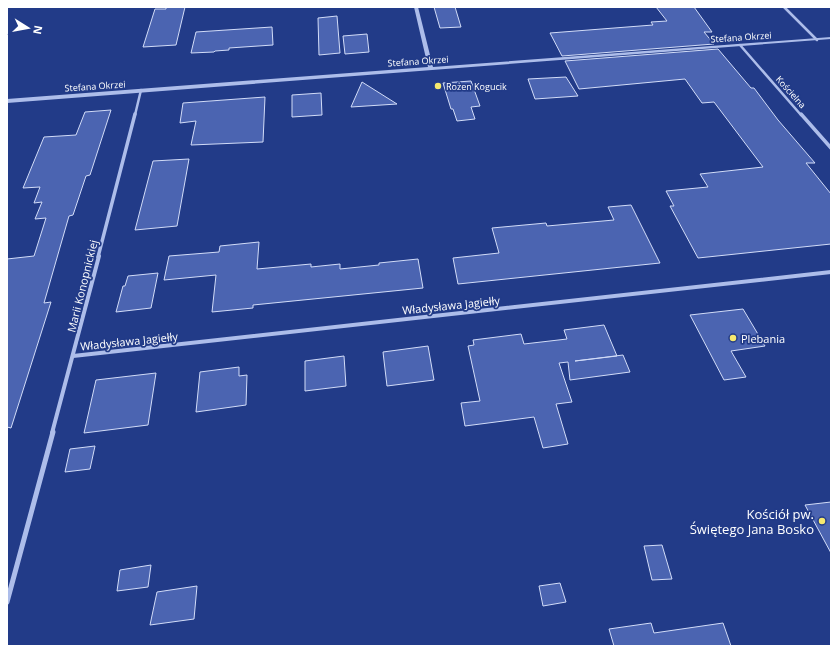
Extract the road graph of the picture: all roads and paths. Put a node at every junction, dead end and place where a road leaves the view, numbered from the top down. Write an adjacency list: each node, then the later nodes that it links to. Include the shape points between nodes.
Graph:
1 (416, 7): 6 (street)
2 (784, 7): 4 (street)
3 (831, 38): 4 (street, Stefana Okrzei)
4 (817, 40): 5 (street, Stefana Okrzei)
5 (740, 45): 6 (street, Stefana Okrzei); 9 (street, Kościelna)
6 (431, 68): 7 (street, Stefana Okrzei)
7 (141, 90): 8 (street, Stefana Okrzei); 11 (street, Marii Konopnickiej)
8 (7, 100)
9 (831, 148)
10 (831, 272): 11 (street, Władysława Jagiełły)
11 (73, 356): 12 (street, Marii Konopnickiej)
12 (7, 602)

